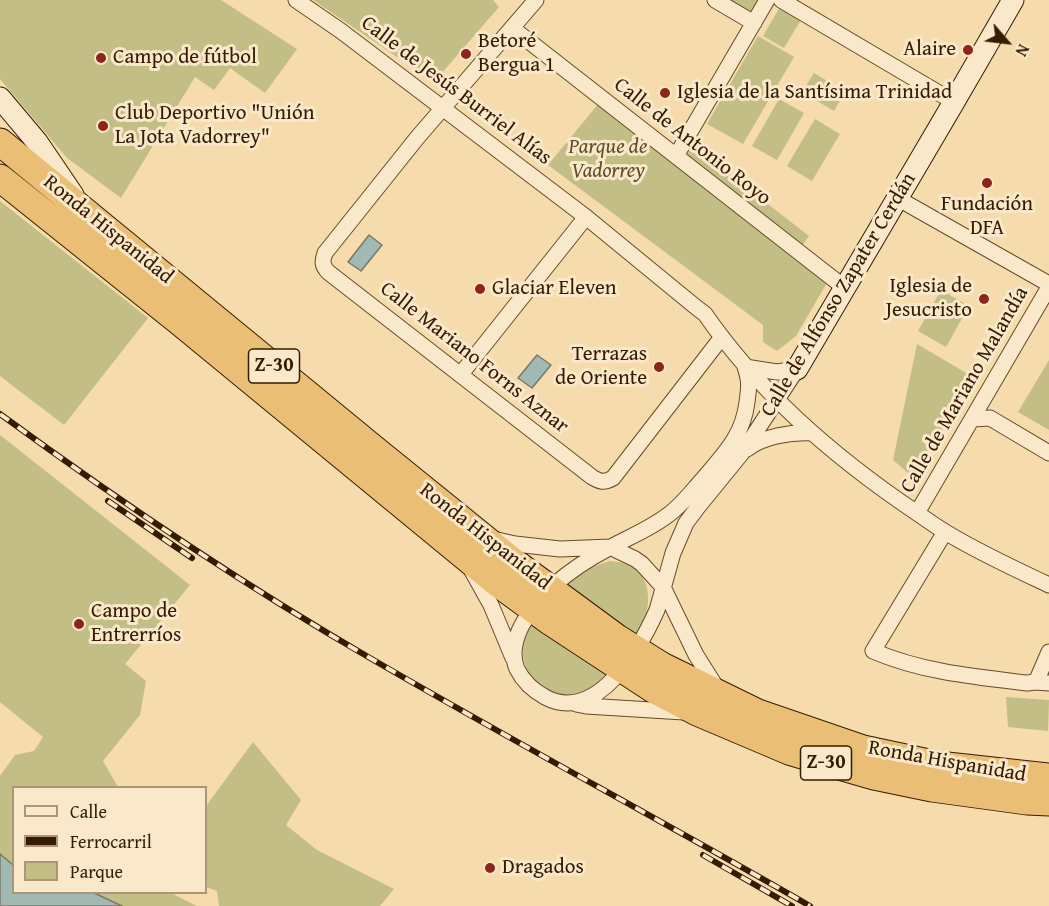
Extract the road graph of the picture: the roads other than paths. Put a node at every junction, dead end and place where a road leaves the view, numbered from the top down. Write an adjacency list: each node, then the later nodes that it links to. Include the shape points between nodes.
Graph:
1 (296, 0): 11 (street, Calle de Jesús Burriel Alías)
2 (536, 0): 8 (street)
3 (715, 0): 7 (street)
4 (767, 0): 7 (street)
5 (781, 0): 10 (street)
6 (1013, 0): 10 (street, Calle de Alfonso Zapater Cerdán)
7 (754, 22): 13 (street)
8 (512, 28): 11 (street); 13 (street, Calle de Antonio Royo)
9 (0, 99): 16 (street, via 37,142)
10 (954, 102): 15 (street, Calle de Alfonso Zapater Cerdán)
11 (443, 107): 17 (street, Calle de Jesús Burriel Alías); 23 (street, Calle Mariano Forns Aznar, via 322,261 328,272)
12 (0, 142): 16 (highway, Ronda Hispanidad / Z-30)
13 (676, 156): 19 (street, Calle de Antonio Royo)
14 (0, 178): 31 (highway, Ronda Hispanidad / Z-30, via 180,322)
15 (897, 198): 18 (street); 19 (street, Calle de Alfonso Zapater Cerdán)
16 (86, 213): 31 (highway, Ronda Hispanidad / Z-30)
17 (586, 217): 20 (street, Calle de Jesús Burriel Alías, via 705,314); 23 (street)
18 (1049, 285): 25 (street, Calle de Mariano Malandía)
19 (845, 288): 22 (street, Calle de Alfonso Zapater Cerdán)
20 (722, 337): 21 (street, Calle de Jesús Burriel Alías); 23 (street, Calle Mariano Forns Aznar, via 606,482 592,477)
21 (745, 367): 22 (street, via 777,372); 24 (street, Calle de Jesús Burriel Alías); 32 (street, via 750,381 746,413 729,448 673,512)
22 (797, 369): 24 (street, Calle de Alfonso Zapater Cerdán)
23 (461, 374)
24 (778, 400): 26 (street, Calle de Jesús Burriel Alías); 27 (street, Calle de Alfonso Zapater Cerdán)
25 (973, 419): 28 (street, via 990,418); 29 (street, Calle de Mariano Malandía)
26 (812, 432): 27 (street, via 774,437); 29 (street, Calle de Jesús Burriel Alías)
27 (742, 453): 34 (street, Calle de Alfonso Zapater Cerdán, via 686,523)
28 (1049, 453)
29 (917, 513): 30 (street, Calle de Jesús Burriel Alías)
30 (945, 532): 33 (street, Calle de Jesús Burriel Alías); 39 (street, via 873,651 952,674)
31 (472, 545): 32 (street); 35 (highway, Ronda Hispanidad / Z-30, via 495,581); 38 (street)
32 (610, 547): 34 (street, via 642,564); 35 (street, via 571,571)
33 (1049, 585)
34 (663, 587): 37 (street, via 646,633); 40 (street, via 696,655)
35 (541, 599): 37 (highway, Ronda Hispanidad / Z-30, via 550,622); 38 (street, via 517,635)
36 (1049, 652): 39 (street)
37 (628, 659): 40 (highway, Ronda Hispanidad / Z-30, via 662,666); 41 (street, via 602,690); 42 (highway, Ronda Hispanidad / Z-30, via 652,689)
38 (514, 660): 41 (street, via 536,691 552,700)
39 (1042, 683)
40 (722, 695): 43 (highway, Ronda Hispanidad / Z-30, via 758,713 863,749 938,765)
41 (573, 703): 42 (street)
42 (697, 712): 44 (highway, Ronda Hispanidad / Z-30, via 789,751 874,776 932,788)
43 (1049, 777)
44 (1049, 802)

